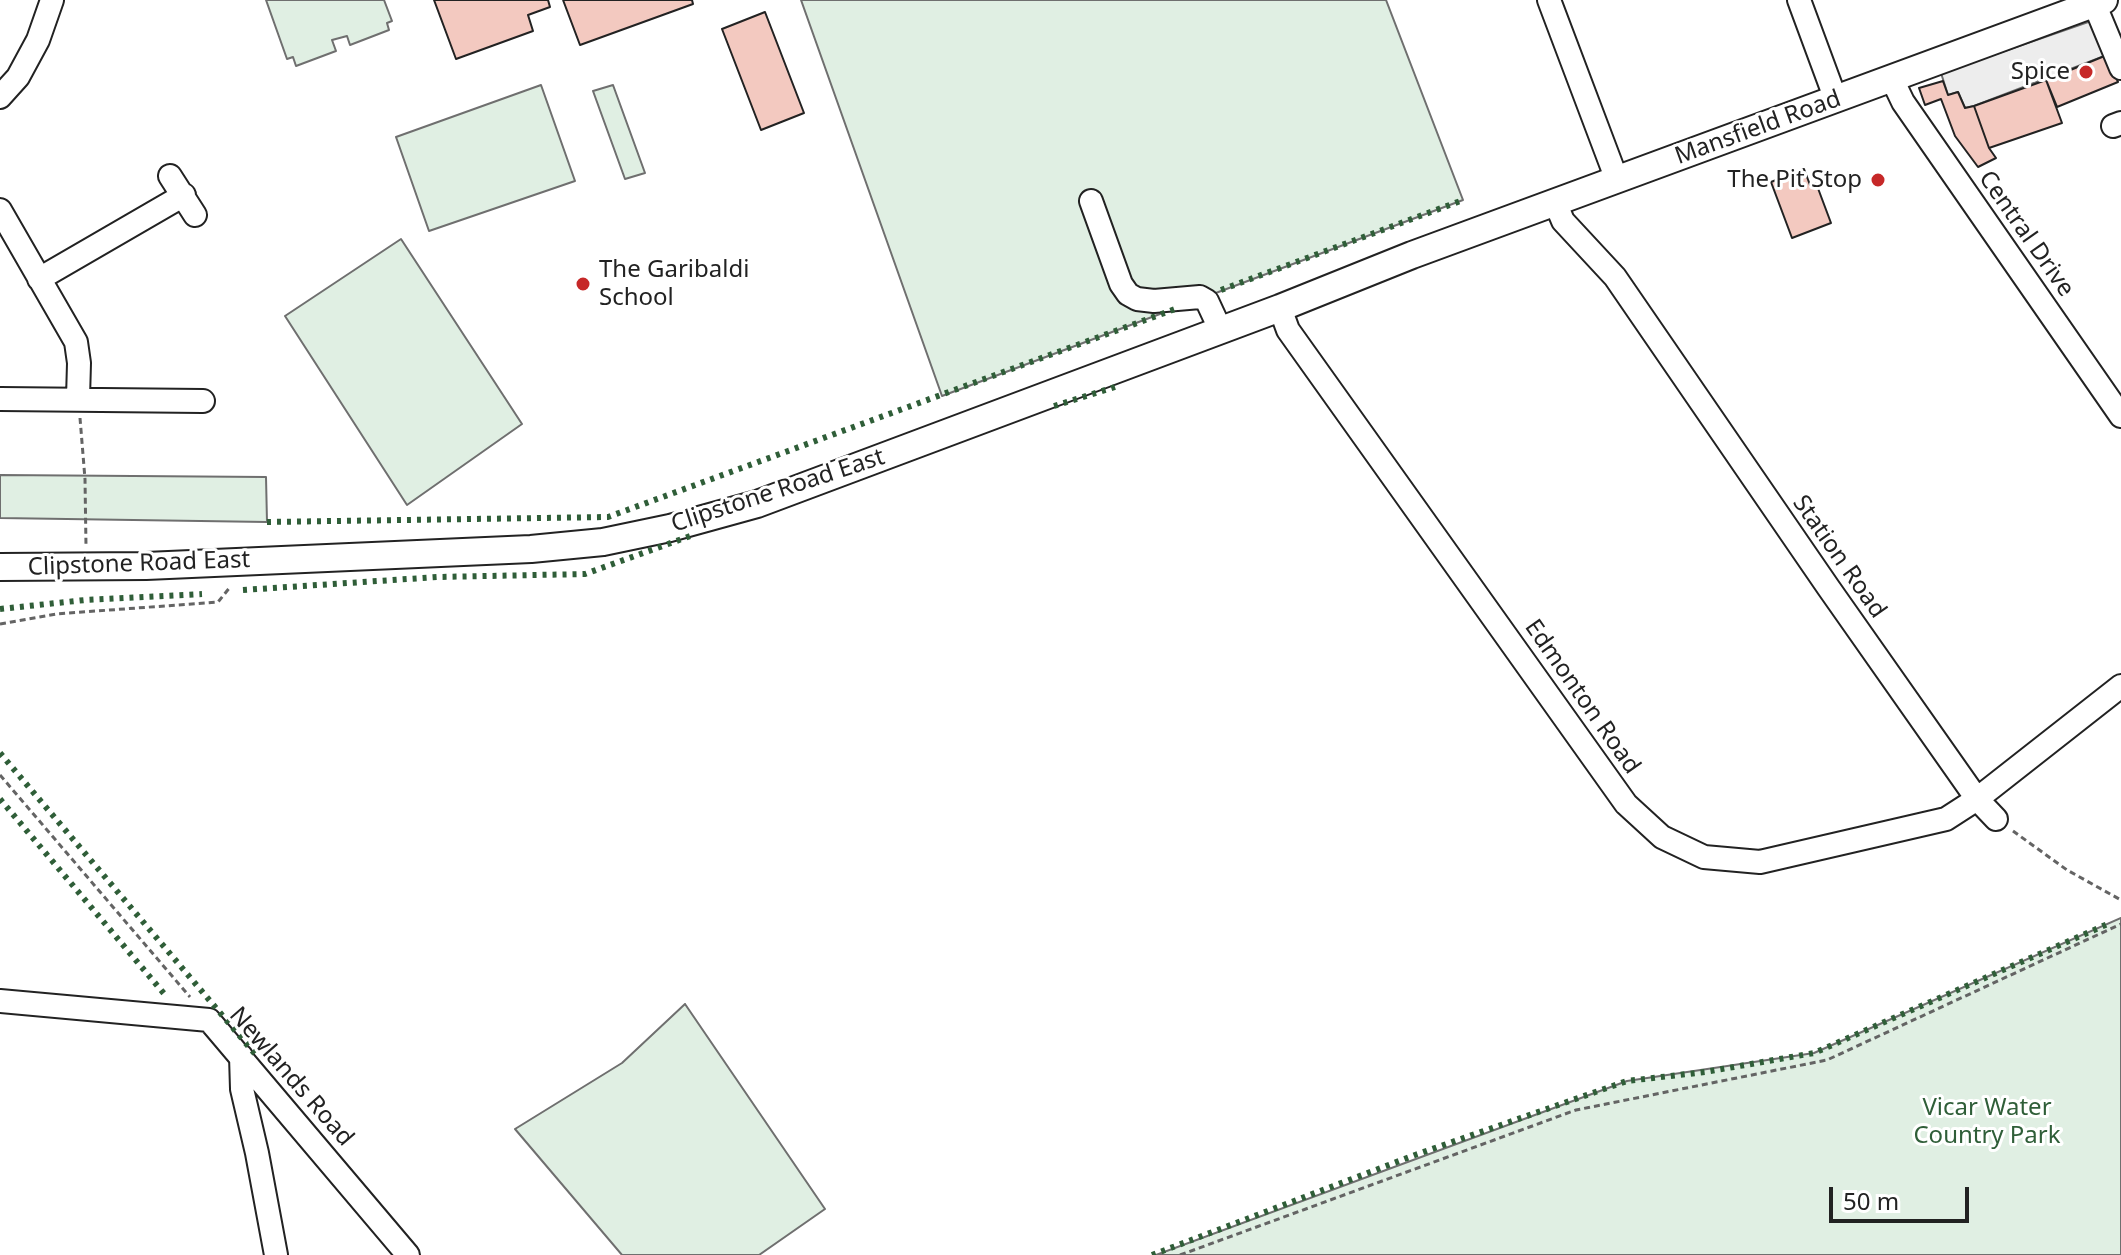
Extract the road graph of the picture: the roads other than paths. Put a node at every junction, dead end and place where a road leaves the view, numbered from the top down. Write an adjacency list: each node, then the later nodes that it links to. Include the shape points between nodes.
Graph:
1 (52, 0): 7 (street, via 38,40)
2 (1549, 0): 10 (street)
3 (1799, 0): 8 (street)
4 (2099, 2): 5 (street); 6 (main road, Mansfield Road)
5 (2121, 68)
6 (1892, 79): 8 (main road, Mansfield Road); 21 (street, Central Drive)
7 (0, 97)
8 (1836, 100): 10 (main road, Mansfield Road)
9 (170, 176): 15 (street, via 189,205)
10 (1617, 180): 12 (main road, Mansfield Road)
11 (1091, 201): 17 (street, via 1128,294 1154,301 1200,297)
12 (1555, 202): 14 (main road, Mansfield Road); 24 (street, Station Road, via 1563,221 1615,277)
13 (0, 210): 15 (street)
14 (1412, 255): 16 (main road, Clipstone Road East)
15 (39, 279): 18 (street, via 76,342)
16 (1280, 308): 17 (main road, Clipstone Road East); 24 (street, Edmonton Road, via 1288,330 1626,804 1662,837 1704,857 1760,862 1946,819)
17 (1220, 329): 22 (main road, Clipstone Road East, via 757,504 603,542)
18 (78, 398): 19 (street); 20 (street)
19 (0, 399)
20 (203, 401)
21 (2121, 416)
22 (5, 568)
23 (2121, 686): 24 (street)
24 (1977, 799): 25 (street, Station Road)
25 (1996, 819)
26 (0, 1001): 27 (street, Newlands Road, via 209,1020)
27 (241, 1056): 28 (street, via 242,1089); 29 (street, Newlands Road)
28 (276, 1255)
29 (408, 1255)

